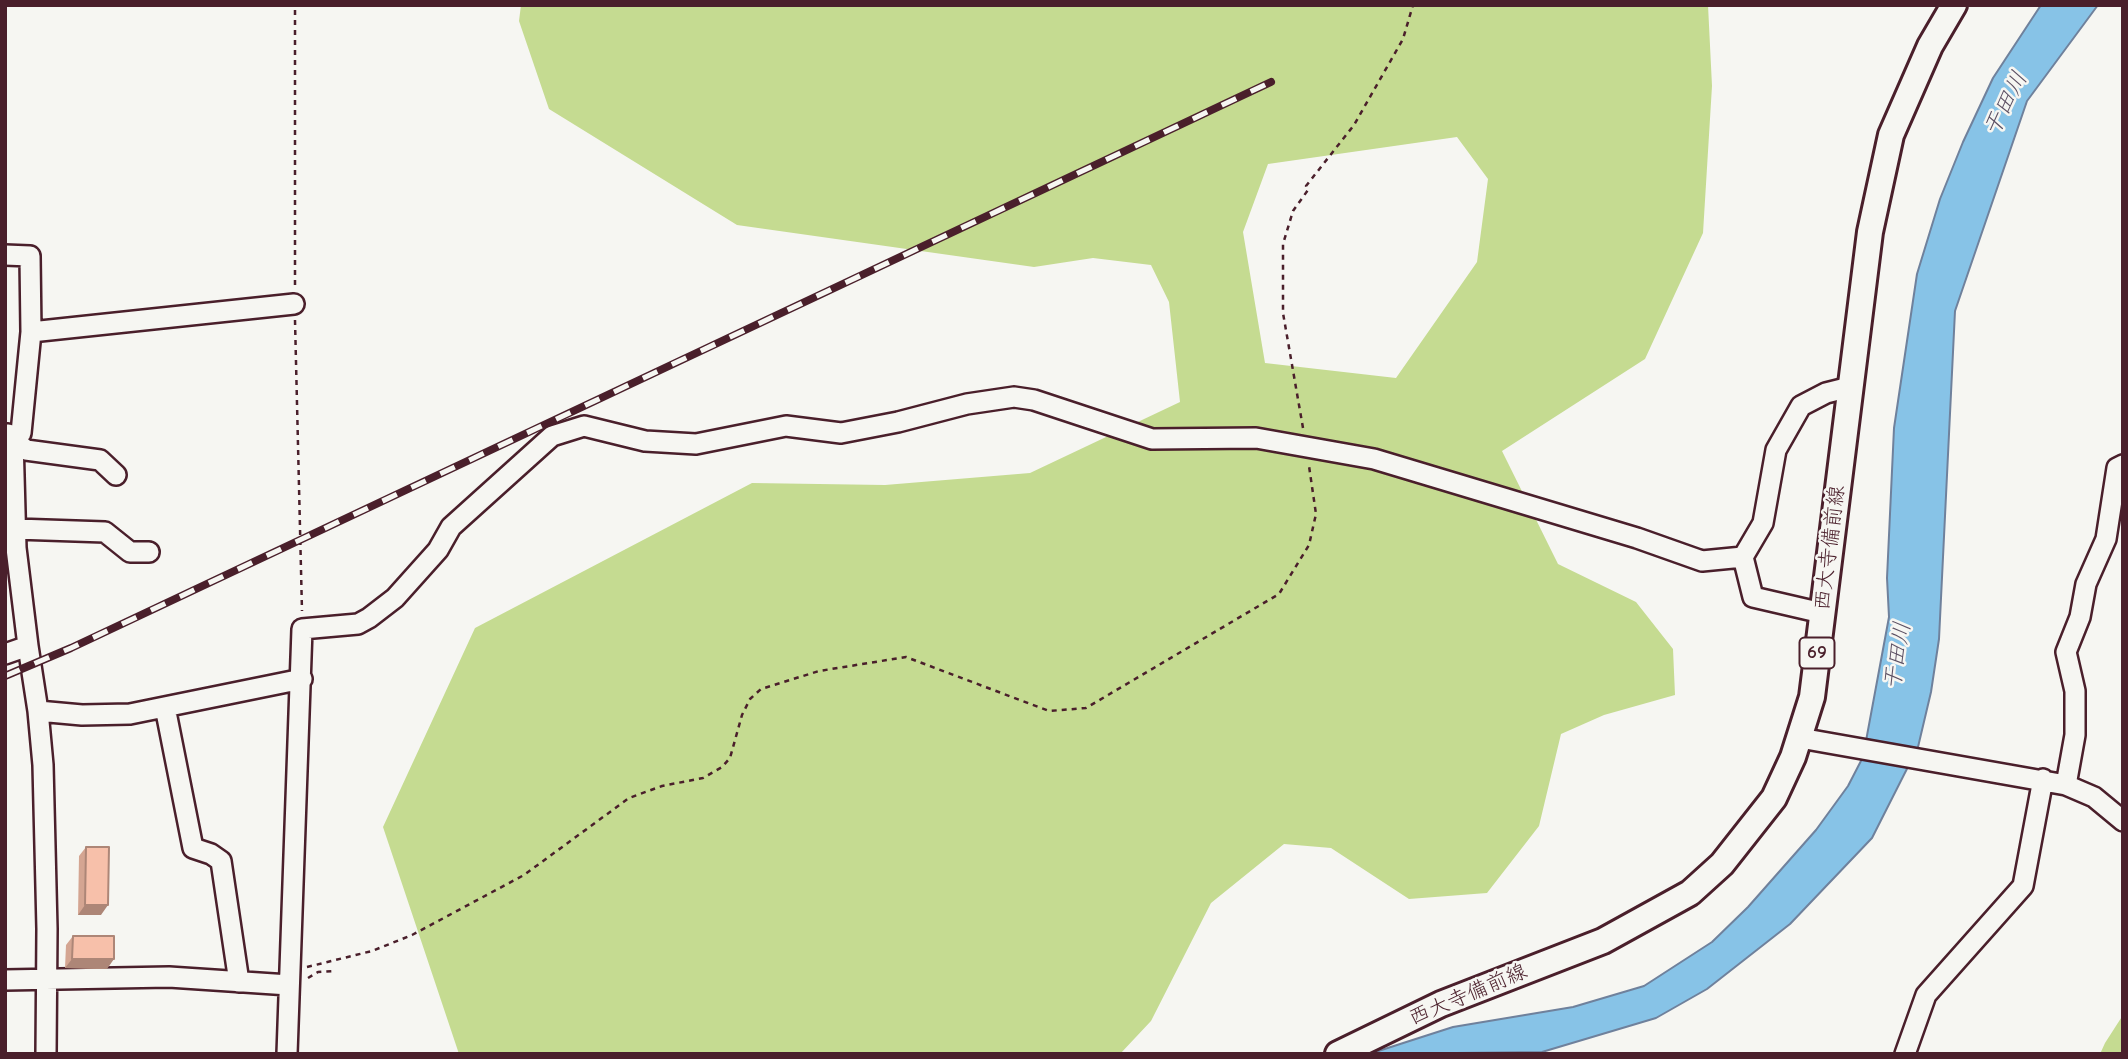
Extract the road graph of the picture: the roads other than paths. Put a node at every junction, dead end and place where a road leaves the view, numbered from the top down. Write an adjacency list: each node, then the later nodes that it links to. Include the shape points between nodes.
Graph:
1 (1954, 5): 5 (main road, 西大寺備前線 / 69, via 1930,46 1891,135 1870,232)
2 (5, 255): 4 (street, via 30,256)
3 (294, 304): 4 (street)
4 (31, 332): 6 (street, via 21,433)
5 (1850, 387): 11 (street, via 1801,406 1776,450 1763,523); 12 (main road, 西大寺備前線 / 69)
6 (9, 435): 8 (street, via 26,450 100,460); 9 (street)
7 (2123, 465): 20 (street, via 2117,468 2106,539 2086,584 2080,617 2066,652 2075,691)
8 (116, 475)
9 (16, 529): 10 (street, via 105,532 130,552); 13 (street)
10 (149, 552)
11 (1743, 557): 12 (street, via 1753,597); 15 (street, via 1702,561 1374,458 1256,438 1152,439 1014,397 841,433 786,426 696,444 645,441 584,426 552,436 461,517 395,598 369,618 358,624 303,629)
12 (1822, 613): 18 (main road, 西大寺備前線 / 69, via 1812,697)
13 (28, 646): 14 (street); 17 (street)
14 (5, 654)
15 (302, 679): 16 (street); 22 (street)
16 (165, 707): 17 (street, via 130,714); 25 (street, via 193,848 221,861)
17 (38, 711): 23 (street)
18 (1800, 738): 19 (street); 28 (main road, 西大寺備前線 / 69, via 1774,798 1723,864 1690,893 1604,941 1454,999)
19 (2042, 779): 20 (street); 29 (street, via 2023,886 1926,995)
20 (2066, 785): 21 (street, via 2094,797)
21 (2123, 821)
22 (289, 978): 25 (street); 27 (street)
23 (47, 979): 24 (street); 25 (street, via 169,977); 26 (street)
24 (5, 980)
25 (239, 982)
26 (46, 1054)
27 (287, 1054)
28 (1338, 1054)
29 (1905, 1054)

